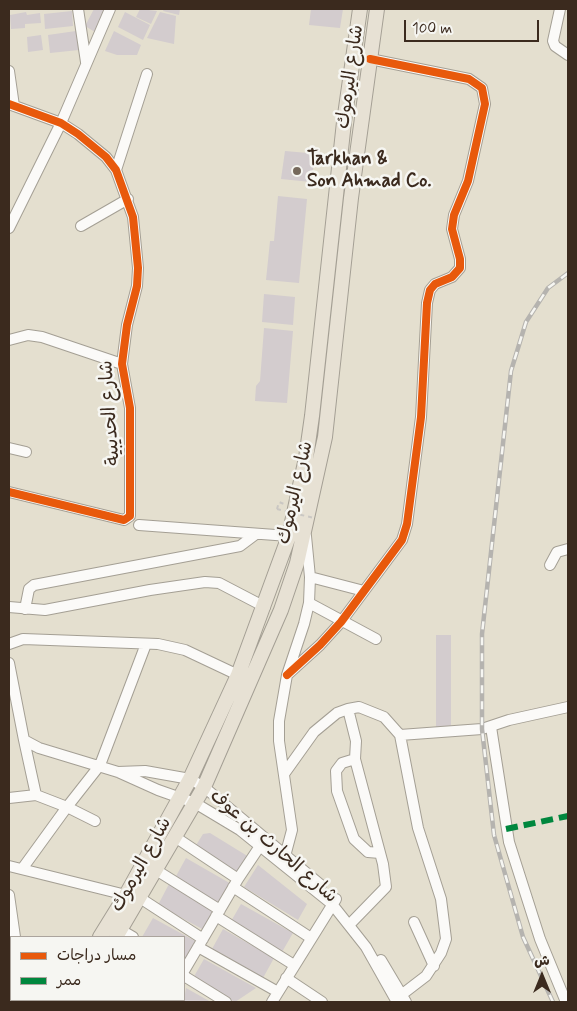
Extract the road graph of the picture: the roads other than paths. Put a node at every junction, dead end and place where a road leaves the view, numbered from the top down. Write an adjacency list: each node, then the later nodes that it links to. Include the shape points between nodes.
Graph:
1 (78, 9): 8 (street)
2 (110, 9): 8 (street)
3 (360, 9): 11 (highway, شارع اليرموك)
4 (377, 9): 7 (highway, شارع اليرموك)
5 (560, 9): 6 (street, via 553,41)
6 (568, 55)
7 (370, 59): 12 (highway, شارع اليرموك); 33 (street, via 469,79 482,88 485,104 468,181 454,215 452,230 460,268 452,277 435,284 427,303 421,417 407,524 402,540)
8 (86, 62): 14 (street)
9 (9, 71): 13 (street)
10 (147, 74): 15 (street)
11 (349, 80): 12 (highway); 27 (highway, شارع اليرموك, via 312,416)
12 (366, 83): 25 (highway, شارع اليرموك, via 330,400)
13 (11, 105): 14 (street, شارع الحديبية)
14 (60, 123): 15 (street, شارع الحديبية, via 92,144); 18 (street)
15 (116, 170): 16 (street, شارع الحديبية)
16 (128, 199): 17 (street); 20 (street, شارع الحديبية, via 136,234 138,268)
17 (81, 226)
18 (9, 228)
19 (9, 340): 20 (street, via 28,335 42,336)
20 (122, 364): 23 (street, شارع الحديبية, via 130,415 129,518 124,520)
21 (9, 448): 22 (street)
22 (26, 452)
23 (9, 492)
24 (139, 525): 26 (street)
25 (306, 532): 30 (highway, شارع اليرموك); 32 (street)
26 (256, 534): 27 (street); 37 (street, via 240,546 34,585 30,588)
27 (289, 536): 29 (highway, شارع اليرموك)
28 (568, 549): 31 (street, via 557,552)
29 (282, 556): 30 (highway); 36 (highway, شارع اليرموك)
30 (297, 563): 55 (highway, شارع اليرموك, via 281,610)
31 (550, 565)
32 (310, 577): 33 (street); 34 (street)
33 (364, 591): 38 (street)
34 (308, 603): 38 (street); 44 (street)
35 (9, 607): 37 (street)
36 (265, 607): 37 (street, via 219,583 205,582 45,610); 43 (highway, شارع اليرموك)
37 (25, 609)
38 (341, 622): 39 (street); 44 (street)
39 (376, 639)
40 (9, 644): 41 (street, via 23,639)
41 (146, 644): 43 (street, via 184,650); 51 (street)
42 (9, 663): 49 (street)
43 (238, 675): 54 (highway, شارع اليرموك)
44 (287, 675): 53 (street, via 279,730)
45 (568, 706): 47 (street)
46 (348, 709): 48 (street, via 359,707 384,717); 50 (street, via 356,740); 53 (street, via 314,732)
47 (491, 727): 48 (street); 91 (street, via 508,842 540,940)
48 (400, 734): 82 (street, via 418,828 446,925 446,938)
49 (24, 740): 51 (street, شارع الحارث بن عوف, via 39,748); 56 (street)
50 (356, 759): 64 (street); 64 (street, via 342,763 336,771 337,791 354,839 368,852)
51 (100, 765): 52 (street, شارع الحارث بن عوف); 60 (street)
52 (118, 772): 54 (street, via 144,771); 57 (street, شارع الحارث بن عوف)
53 (284, 774): 65 (street, via 292,830)
54 (185, 778): 55 (street, شارع الحارث بن عوف); 57 (highway, شارع اليرموك)
55 (204, 788): 59 (highway, شارع اليرموك); 65 (street, شارع الحارث بن عوف)
56 (36, 795): 58 (street); 60 (street)
57 (175, 797): 59 (street, شارع الحارث بن عوف); 71 (highway, شارع اليرموك)
58 (9, 798)
59 (195, 803): 62 (highway, شارع اليرموك); 63 (street, شارع الحارث بن عوف)
60 (67, 806): 61 (street); 67 (street)
61 (94, 821)
62 (175, 837): 68 (highway, شارع اليرموك); 69 (street)
63 (260, 846): 65 (street, شارع الحارث بن عوف); 69 (street)
64 (380, 853): 74 (street, via 386,887)
65 (284, 860): 72 (street, شارع الحارث بن عوف)
66 (9, 866): 67 (street)
67 (22, 869): 71 (street)
68 (156, 870): 71 (highway, شارع اليرموك); 73 (street)
69 (235, 883): 73 (street); 79 (street)
70 (9, 895): 77 (street)
71 (133, 896): 76 (highway, شارع اليرموك); 78 (highway, شارع اليرموك); 80 (street)
72 (334, 901): 74 (street, شارع الحارث بن عوف); 79 (street)
73 (218, 913): 80 (street); 81 (street)
74 (352, 922): 87 (street, شارع الحارث بن عوف)
75 (414, 922): 82 (street)
76 (119, 934)
77 (15, 936)
78 (101, 936)
79 (311, 938): 81 (street)
80 (201, 943): 83 (street); 86 (street)
81 (294, 965): 85 (street)
82 (434, 966): 87 (street)
83 (185, 969)
84 (185, 972): 88 (street)
85 (286, 978): 86 (street); 90 (street)
86 (278, 992): 89 (street)
87 (400, 999)
88 (226, 1002)
89 (272, 1002)
90 (322, 1002)
91 (566, 1002)

